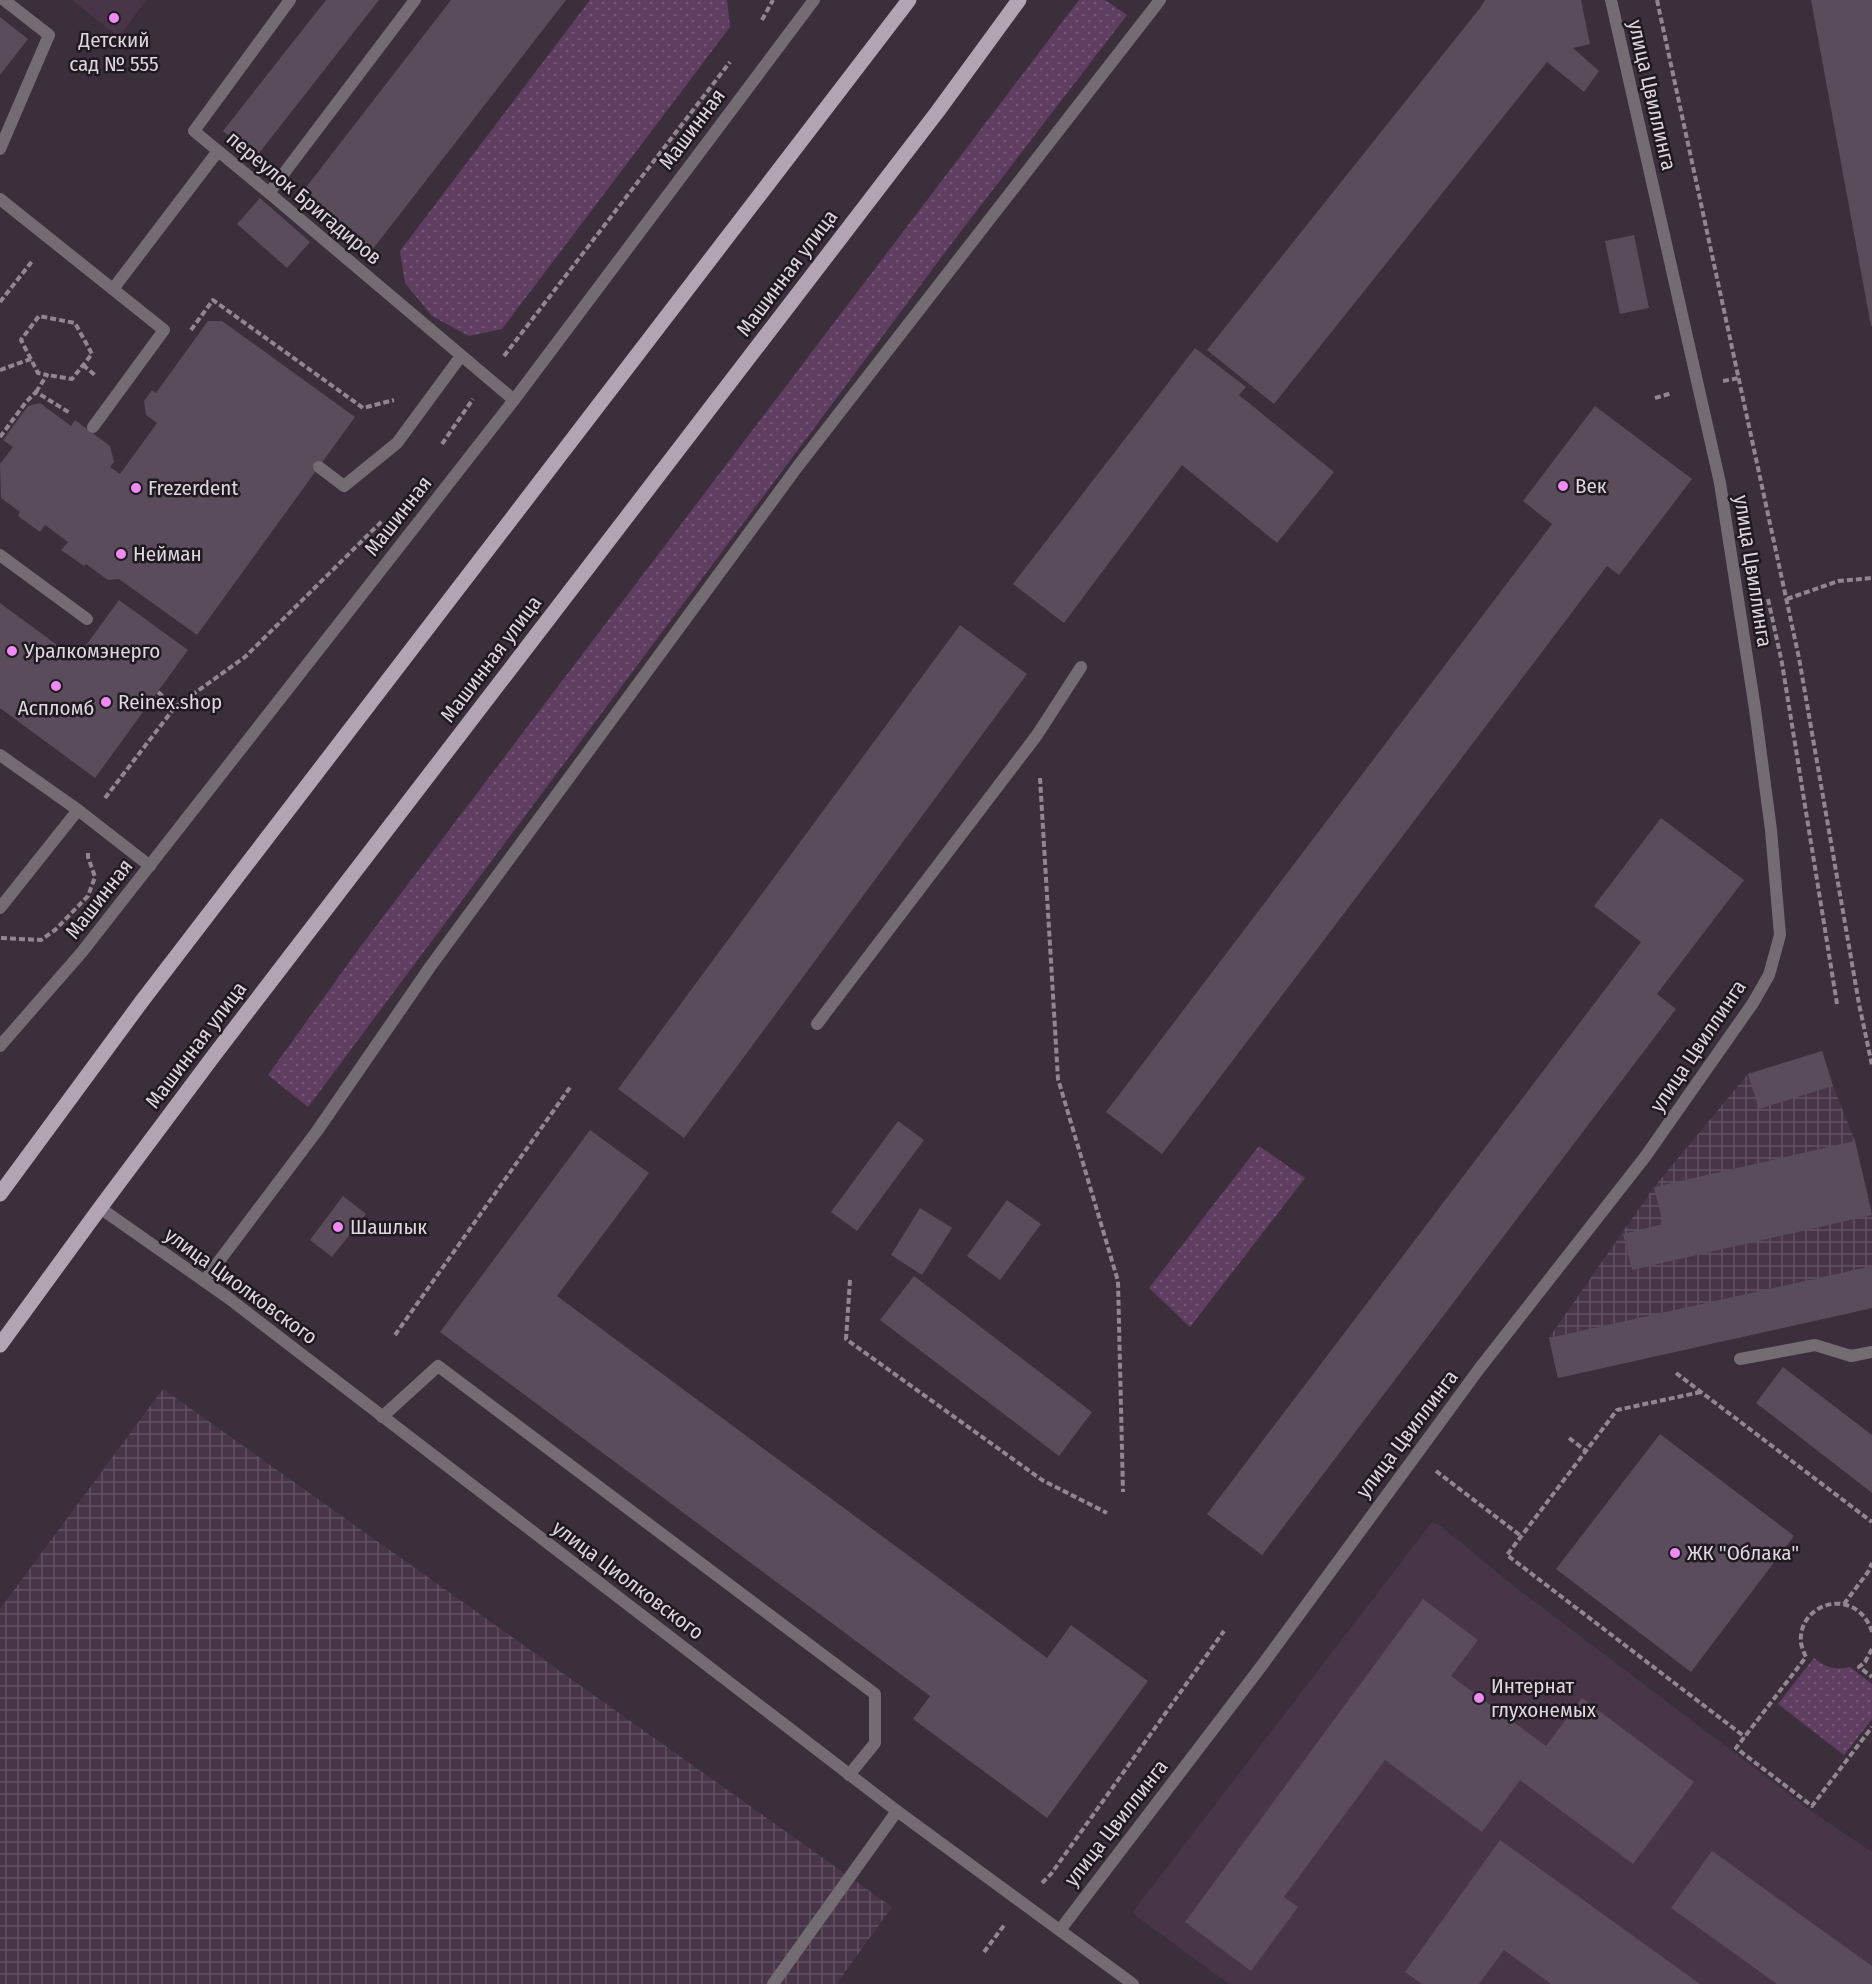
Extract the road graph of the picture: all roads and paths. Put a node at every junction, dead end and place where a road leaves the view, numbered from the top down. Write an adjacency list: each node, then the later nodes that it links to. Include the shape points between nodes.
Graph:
1 (4, 0): 10 (street, via 49,35)
2 (290, 0): 11 (street, переулок Бригадиров, via 194,131)
3 (416, 0): 12 (street)
4 (814, 0): 23 (street, Машинная)
5 (909, 0): 46 (main road, via 142,1001)
6 (1019, 0): 47 (main road, Машинная улица)
7 (1160, 0): 49 (street, via 798,466)
8 (1611, 0): 59 (street, улица Цвиллинга, via 1720,483 1755,709 1780,934 1769,975 1753,1004 1645,1156)
9 (1657, 0): 30 (path)
10 (0, 149)
11 (218, 151): 12 (street, переулок Бригадиров); 15 (street)
12 (269, 193): 18 (street, переулок Бригадиров)
13 (0, 199): 14 (street)
14 (55, 243): 15 (street); 16 (path, via 29,263)
15 (113, 289): 25 (street, via 164,330)
16 (0, 302)
17 (188, 334): 24 (path, via 213,300 363,408 397,399)
18 (461, 356): 23 (street, переулок Бригадиров); 24 (street)
19 (31, 359): 20 (path); 21 (path, via 38,373); 21 (path, via 21,340 39,316 75,323 92,354 72,379)
20 (0, 370)
21 (47, 375): 22 (path)
22 (36, 392): 25 (path); 26 (path)
23 (514, 400): 38 (street, Машинная)
24 (418, 415): 27 (street, via 397,443 344,486)
25 (93, 428)
26 (0, 437)
27 (319, 467)
28 (0, 555): 31 (street)
29 (1872, 578): 30 (path, via 1838,581)
30 (1786, 599): 44 (path)
31 (87, 619)
32 (1081, 667): 35 (street)
33 (158, 692): 34 (path)
34 (175, 707)
35 (1037, 735): 42 (street); 60 (path, via 1058,1079 1118,1281)
36 (0, 755): 37 (street)
37 (78, 810): 38 (street); 39 (street)
38 (150, 866): 43 (street, Машинная)
39 (0, 908)
40 (55, 930): 41 (path, via 41,940)
41 (0, 938)
42 (817, 1024)
43 (0, 1046)
44 (1872, 1065)
45 (571, 1086): 50 (path)
46 (0, 1194)
47 (100, 1208): 49 (street, улица Циолковского); 51 (main road, Машинная улица)
48 (850, 1280): 61 (path, via 846,1339 1042,1480)
49 (204, 1281): 56 (street, улица Циолковского)
50 (395, 1335)
51 (0, 1346)
52 (1872, 1352): 53 (street, via 1851,1356 1815,1345)
53 (1740, 1359)
54 (1676, 1373): 55 (path)
55 (1701, 1392): 58 (path, via 1617,1410); 62 (path)
56 (382, 1417): 72 (street, улица Циолковского); 72 (street, via 438,1366 875,1694 875,1743)
57 (1569, 1438): 58 (path)
58 (1586, 1451): 63 (path)
59 (1415, 1455): 63 (path); 75 (street, улица Цвиллинга, via 1263,1664)
60 (1123, 1492)
61 (1107, 1513)
62 (1872, 1522)
63 (1521, 1536): 71 (path, via 1507,1555)
64 (1872, 1563): 65 (path)
65 (1843, 1605): 67 (path, via 1860,1611); 71 (path, via 1820,1607 1809,1617 1801,1643 1806,1657)
66 (1224, 1631): 74 (path, via 1051,1874)
67 (1872, 1632)
68 (1872, 1649): 69 (path, via 1859,1667)
69 (1872, 1677)
70 (1872, 1727): 71 (path, via 1812,1806 1736,1748)
71 (1745, 1737)
72 (849, 1775): 73 (street, улица Циолковского)
73 (897, 1811): 74 (street, улица Циолковского); 77 (street)
74 (1020, 1902): 75 (street, улица Циолковского); 76 (path)
75 (1060, 1930): 78 (street, улица Циолковского)
76 (984, 1952)
77 (773, 1984)
78 (1133, 1984)

